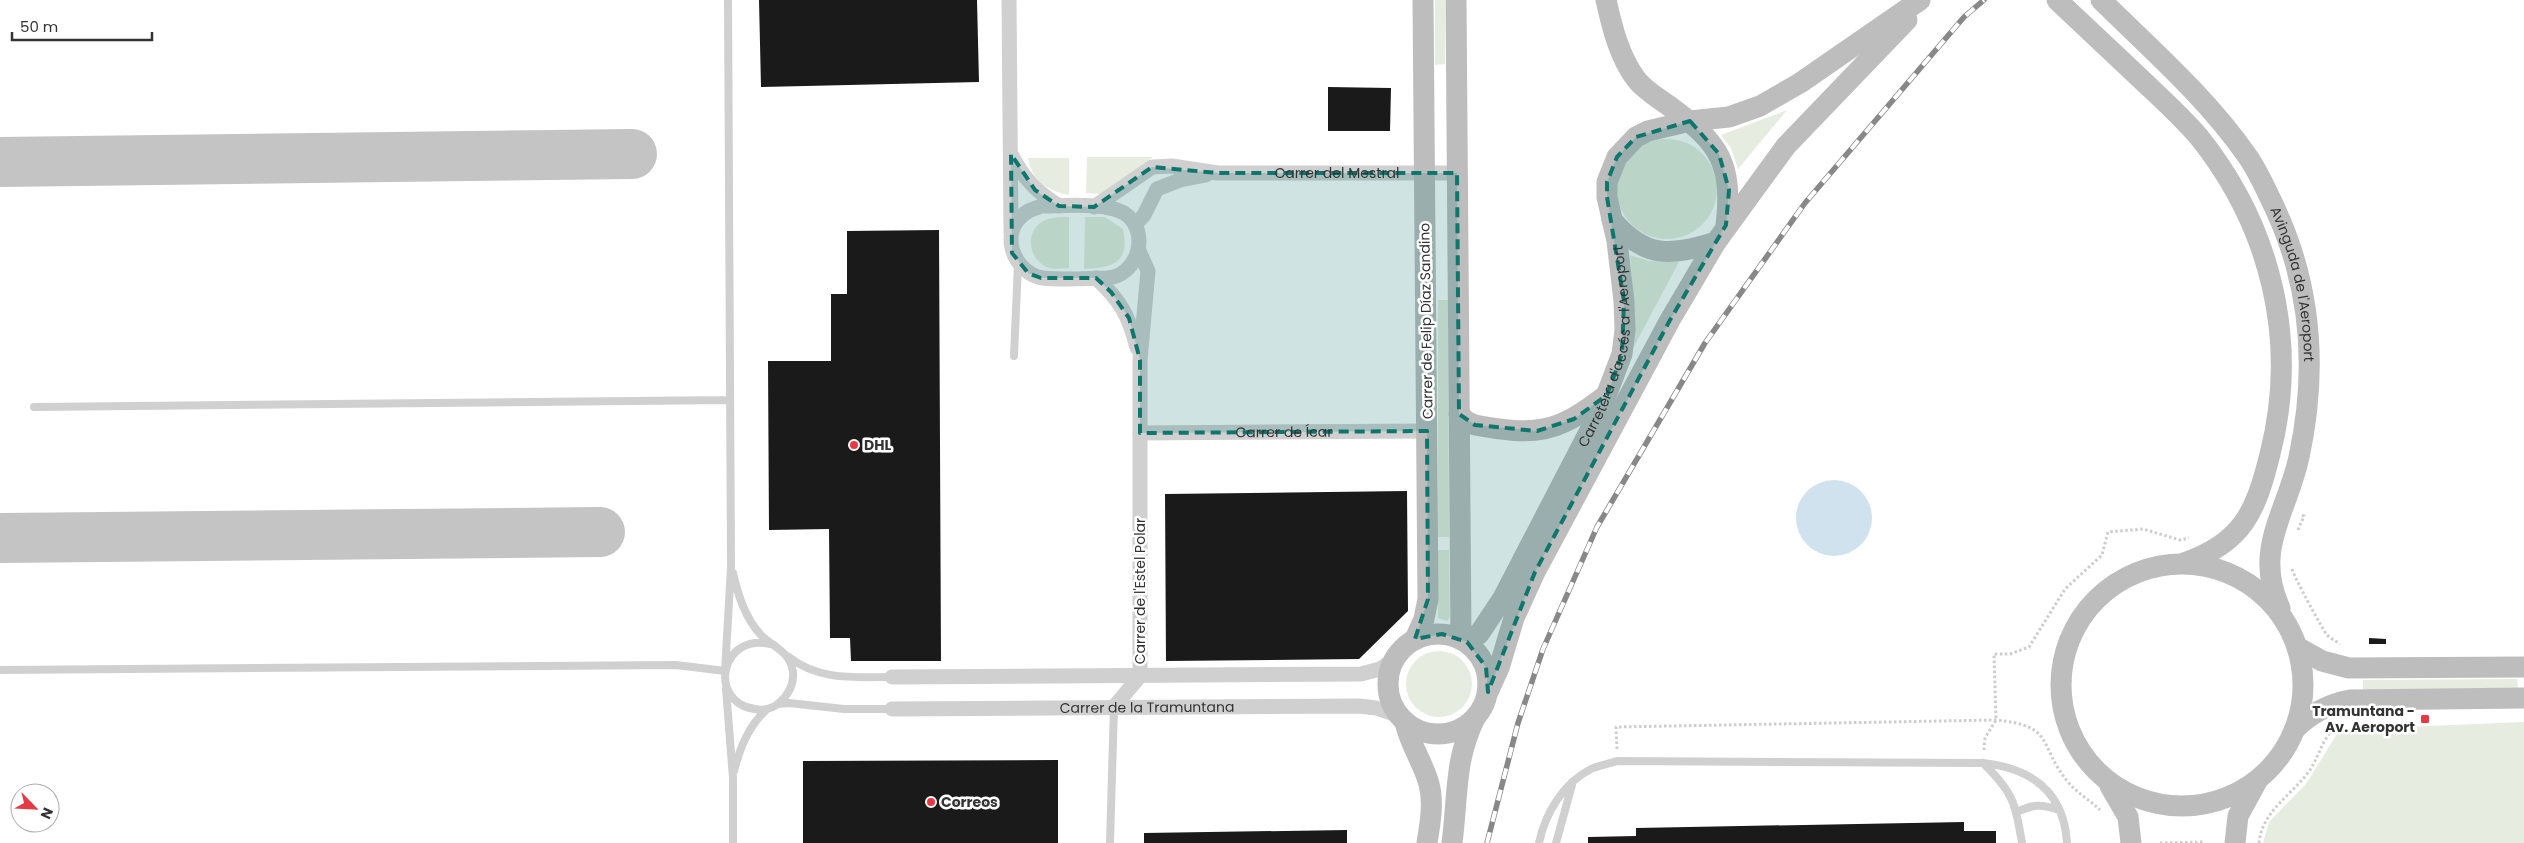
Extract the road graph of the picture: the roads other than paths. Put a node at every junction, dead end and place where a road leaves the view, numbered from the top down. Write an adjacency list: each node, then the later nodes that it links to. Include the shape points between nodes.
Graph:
1 (728, 0): 27 (lane)
2 (1009, 0): 11 (street)
3 (1423, 0): 14 (street, Carrer de Felip Díaz Sandino)
4 (1456, 0): 13 (street)
5 (1606, 0): 10 (street, via 1618,42 1635,78)
6 (1920, 0): 10 (street, Carretera d'accés a l'Aeroport, via 1800,83 1760,106 1729,117)
7 (1929, 0): 19 (street, Carretera d'accés a l'Aeroport, via 1816,112 1780,153)
8 (2057, 0): 32 (street, Avinguda de l'Aeroport, via 2198,136 2220,166 2254,226 2276,297 2282,359 2278,422 2258,493 2234,535 2219,548)
9 (2101, 0): 34 (street, Avinguda de l'Aeroport, via 2199,96 2245,152 2281,220 2295,260 2304,293 2310,388 2299,459 2273,534 2268,570 2276,602)
10 (1690, 121): 17 (street, Carretera d'accés a l'Aeroport, via 1648,132 1625,146 1607,182); 19 (street, via 1711,144 1725,167 1729,190)
11 (1011, 154): 15 (street, via 1035,190); 20 (street)
12 (1218, 173): 14 (street, Carrer del Mestral); 16 (street, Carrer del Mestral, via 1172,166 1152,167); 18 (street, Carrer del Mestral, via 1180,180 1157,189)
13 (1457, 173): 14 (street, Carrer del Mestral); 29 (street)
14 (1424, 174): 30 (street, Carrer de Felip Díaz Sandino)
15 (1059, 206): 16 (street); 20 (street, via 1041,206 1026,212 1015,224)
16 (1094, 207): 18 (street, via 1112,208 1125,214)
17 (1610, 218): 19 (street, via 1629,239 1650,250 1676,252); 26 (street, Carretera d'accés a l'Aeroport, via 1620,265 1625,330 1622,354)
18 (1135, 225): 21 (street)
19 (1721, 234): 47 (street, Carretera d'accés a l'Aeroport, via 1670,320 1535,572 1514,618)
20 (1011, 240): 22 (street, via 1012,253)
21 (1139, 251): 23 (street, via 1123,273); 25 (street, Carrer de l'Estel Polar, via 1148,271)
22 (1018, 264): 23 (street, via 1041,278); 24 (lane)
23 (1096, 278): 25 (street, Carrer de l'Estel Polar, via 1111,292 1129,318)
24 (1014, 356)
25 (1140, 360): 31 (street, Carrer de l'Estel Polar)
26 (1607, 395): 29 (street, via 1559,427 1537,431 1475,425); 36 (street, Carretera d'accés a l'Aeroport, via 1503,598 1478,634)
27 (730, 400): 28 (lane); 33 (lane)
28 (34, 407)
29 (1459, 414): 36 (street)
30 (1427, 431): 31 (street, Carrer de Ícar); 35 (street, Carrer de Felip Díaz Sandino, via 1428,599)
31 (1140, 433): 44 (street, Carrer de l'Estel Polar)
32 (2182, 564): 34 (street, via 2212,568 2248,583 2270,602); 57 (street, via 2156,567 2123,579 2095,601 2072,635 2061,677 2064,712 2073,739)
33 (731, 566): 37 (lane, via 739,600 761,636); 43 (lane)
34 (2287, 625): 38 (street)
35 (1415, 639): 36 (street, via 1442,634); 40 (street)
36 (1463, 640): 47 (street, via 1483,661 1488,675)
37 (774, 645): 39 (lane); 43 (lane, via 763,642 743,646 734,652)
38 (2297, 647): 41 (street, via 2322,661 2349,668); 55 (street, via 2303,689)
39 (786, 655): 45 (lane, via 799,665 828,675); 49 (lane, via 792,666 791,687)
40 (1395, 659): 44 (street, via 1380,669 1361,674); 54 (street, via 1388,688 1393,706)
41 (2524, 667)
42 (0, 670): 43 (lane, via 676,665)
43 (725, 671): 46 (lane)
44 (1140, 676): 45 (street); 50 (street, Carrer de l'Estel Polar)
45 (892, 677)
46 (726, 684): 51 (lane, via 735,700 746,708); 58 (lane)
47 (1488, 692): 53 (street)
48 (2524, 698): 55 (street, via 2350,700 2319,710)
49 (778, 704): 51 (lane); 52 (lane)
50 (1114, 708): 52 (street, Carrer de la Tramuntana); 54 (street, Carrer de la Tramuntana, via 1360,706 1376,708); 64 (lane)
51 (766, 709): 58 (lane, via 745,739)
52 (892, 709)
53 (1475, 718): 54 (street, via 1459,730 1442,734 1422,731); 66 (street, via 1465,738 1458,768)
54 (1402, 719): 65 (street, via 1431,795)
55 (2294, 730): 59 (street, via 2285,749)
56 (1983, 763): 60 (lane, via 1617,762 1591,769); 61 (lane, via 2023,771 2043,785); 62 (lane, via 2004,783)
57 (2098, 773): 59 (street, via 2130,795 2158,804 2187,807 2225,799); 71 (street, via 2121,801 2128,817)
58 (733, 778): 63 (lane)
59 (2259, 779): 72 (street, via 2238,816)
60 (1573, 782): 67 (lane, via 1552,806); 68 (lane)
61 (2059, 810): 62 (lane, via 2044,804); 70 (lane)
62 (2017, 812): 69 (lane)
63 (733, 843)
64 (1110, 843)
65 (1427, 843)
66 (1452, 843)
67 (1539, 843)
68 (1556, 843)
69 (2022, 843)
70 (2067, 843)
71 (2131, 843)
72 (2236, 843)

